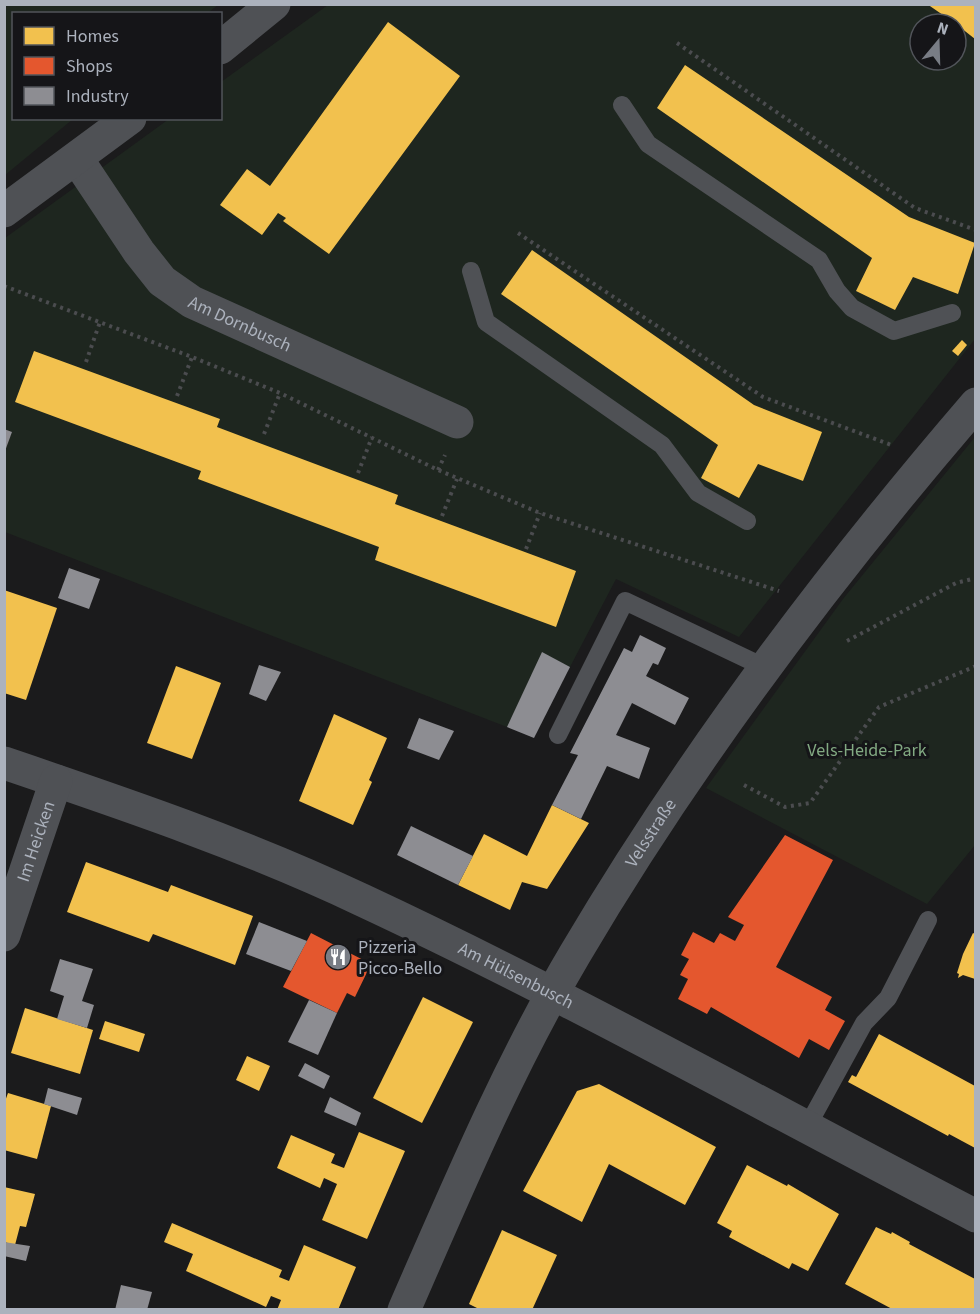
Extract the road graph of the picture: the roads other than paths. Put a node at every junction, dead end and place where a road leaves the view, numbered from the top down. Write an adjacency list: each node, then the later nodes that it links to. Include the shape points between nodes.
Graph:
1 (274, 4): 2 (street)
2 (222, 46)
3 (622, 105): 8 (lane, via 648,144 819,260 852,308 894,331)
4 (127, 120): 5 (street)
5 (77, 159): 6 (street); 10 (street, Am Dornbusch, via 156,274 192,302)
6 (4, 212)
7 (471, 271): 11 (lane, via 486,322 662,446 698,493)
8 (952, 313)
9 (975, 405): 12 (street, Velsstraße, via 886,509)
10 (458, 422)
11 (747, 521)
12 (766, 668): 13 (lane, via 625,601); 18 (street, Velsstraße, via 690,774)
13 (558, 735)
14 (4, 763): 15 (street, Am Hülsenbusch)
15 (56, 781): 17 (street, Im Heicken); 18 (street, Am Hülsenbusch, via 215,837 350,894)
16 (928, 921): 19 (lane, via 888,998 864,1023)
17 (4, 935)
18 (553, 993): 19 (street, Am Hülsenbusch); 21 (street, Velsstraße, via 498,1098)
19 (807, 1127): 20 (street, Am Hülsenbusch)
20 (975, 1216)
21 (404, 1310)

